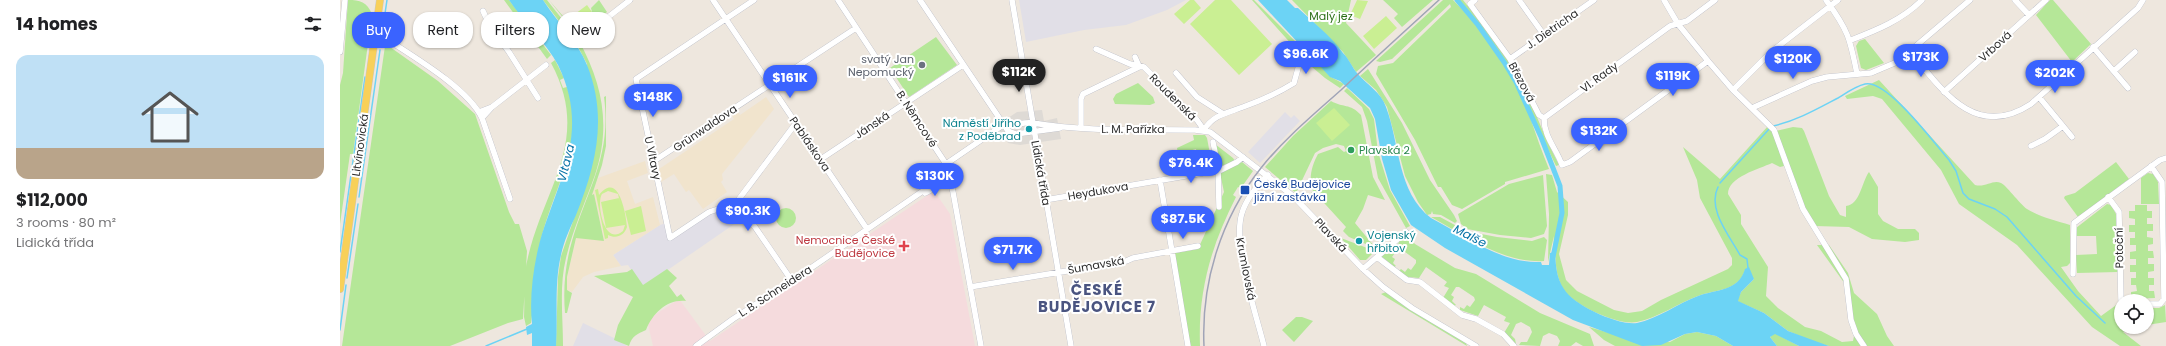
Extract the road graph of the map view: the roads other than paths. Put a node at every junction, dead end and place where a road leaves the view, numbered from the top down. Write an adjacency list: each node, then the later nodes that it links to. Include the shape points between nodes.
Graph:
1 (345, 0): 36 (street)
2 (630, 0): 24 (street)
3 (713, 0): 26 (street, Pabláskova)
4 (754, 0): 26 (street)
5 (838, 0): 28 (street, B. Němcové)
6 (920, 0): 43 (street)
7 (1012, 0): 63 (street, Lidická třída)
8 (1519, 0): 29 (street)
9 (1594, 0): 29 (street, J. Dietricha)
10 (1664, 0): 27 (street)
11 (1715, 0): 27 (street, Vl. Rady, via 1687,22)
12 (1826, 0): 21 (street)
13 (1838, 0): 21 (street)
14 (1922, 0): 30 (street, via 1878,30)
15 (1970, 0): 35 (street)
16 (2015, 0): 25 (street)
17 (2046, 0): 25 (street, Vrbová)
18 (2143, 0): 31 (street, via 2138,8)
19 (378, 1): 23 (main road, Litvínovická)
20 (1472, 2): 39 (street, Březová)
21 (1830, 6): 30 (street, via 1842,21); 51 (street, via 1771,52)
22 (483, 11): 48 (street, via 490,26)
23 (377, 12)
24 (615, 12)
25 (2029, 15): 52 (street, Vrbová)
26 (726, 19): 49 (street, Pabláskova); 76 (street, U Vltavy, via 636,78)
27 (1678, 24): 41 (street); 61 (street, Vl. Rady, via 1670,26)
28 (856, 28): 49 (street, Grünwaldova); 55 (street, B. Němcové)
29 (1544, 36): 39 (street, J. Dietricha)
30 (1851, 40): 47 (street)
31 (2093, 47): 45 (street); 53 (street)
32 (374, 48): 100 (main road, Litvínovická)
33 (399, 48): 58 (street, via 456,88)
34 (1096, 49): 44 (street, Roudenská)
35 (1910, 51): 47 (street, via 1884,69); 52 (street)
36 (340, 52)
37 (2135, 52): 45 (street)
38 (1135, 57): 44 (street, Roudenská)
39 (1510, 59): 61 (street, Březová, via 1539,114)
40 (1300, 61): 59 (street, Roudenská, via 1294,84 1242,108)
41 (1708, 61): 51 (street); 61 (street, Březová, via 1570,162 1562,165 1549,142)
42 (546, 65): 48 (street)
43 (963, 65): 55 (street, Jánská); 64 (street)
44 (1142, 67): 67 (street, Roudenská, via 1082,96); 68 (street, Roudenská, via 1197,120)
45 (2114, 71): 50 (street)
46 (1176, 73): 59 (street, Roudenská, via 1197,97)
47 (1858, 74): 57 (street, via 1812,81)
48 (526, 79): 54 (street); 56 (street)
49 (770, 84): 62 (street, Pabláskova); 76 (street, Grünwaldova)
50 (2128, 88)
51 (1733, 90): 57 (street)
52 (1944, 92): 53 (street, via 1967,111 1990,116 2018,112)
53 (2039, 97): 65 (street)
54 (538, 98)
55 (906, 102): 75 (street, Jánská); 77 (street, B. Němcové)
56 (492, 108): 58 (street); 60 (street)
57 (1752, 108): 110 (street, via 1771,127 1803,209 1846,279 1851,320)
58 (479, 112): 60 (street)
59 (1222, 113): 68 (street, Roudenská)
60 (482, 118): 86 (street)
61 (1544, 118)
62 (796, 123): 75 (street, Pabláskova); 88 (street)
63 (1032, 123): 64 (street); 66 (street); 69 (street, Lidická třída)
64 (1003, 125): 69 (street, via 1008,131 1016,134); 77 (street)
65 (2063, 126): 70 (street); 72 (street, via 2046,139)
66 (1062, 127): 67 (street, L. M. Pařízka); 69 (street)
67 (1081, 128): 68 (street, L. M. Pařízka)
68 (1204, 130): 73 (street, Plavská, via 1214,134)
69 (1034, 132): 87 (street, Lidická třída)
70 (2072, 137)
71 (1213, 142): 79 (street)
72 (2031, 146)
73 (1243, 158): 79 (street, Heydukova); 81 (street, Plavská)
74 (2166, 158): 78 (street)
75 (821, 159): 90 (street, Pabláskova)
76 (654, 162): 88 (street, U Vltavy, via 670,238 709,212)
77 (946, 164): 80 (street, B. Němcové)
78 (2151, 166): 85 (street); 102 (street, via 2162,182 2164,299 2160,304)
79 (1218, 170): 82 (street, Heydukova); 89 (street)
80 (949, 172): 83 (street, B. Němcové); 84 (street, L. B. Schneidera)
81 (1268, 175): 95 (street, Plavská, via 1299,202); 107 (street, Krumlovská, via 1244,207 1239,228 1245,275)
82 (1160, 180): 87 (street, Heydukova); 93 (street)
83 (951, 182): 84 (street, L. B. Schneidera); 99 (street, B. Němcové)
84 (915, 196): 90 (street, L. B. Schneidera)
85 (2108, 197): 97 (street, via 2074,223); 101 (street, Potoční, via 2119,212)
86 (510, 199)
87 (1045, 200): 96 (street, Lidická třída)
88 (736, 203): 98 (street)
89 (1220, 207)
90 (867, 229): 98 (street, L. B. Schneidera)
91 (1406, 232): 94 (street)
92 (1198, 246): 93 (street, Šumavská)
93 (1172, 251): 96 (street, Šumavská, via 1133,258 1124,263); 106 (street)
94 (1378, 255): 95 (street); 109 (street, via 1407,280 1420,282 1462,315 1476,319 1502,334)
95 (1363, 269): 108 (street, Plavská, via 1412,308)
96 (1058, 272): 99 (street, Šumavská); 105 (street, Lidická třída)
97 (2073, 274)
98 (792, 281): 103 (street, L. B. Schneidera, via 739,314)
99 (970, 287): 104 (street, B. Němcové)
100 (340, 288)
101 (2121, 294)
102 (2154, 304)
103 (696, 346)
104 (981, 346)
105 (1071, 346)
106 (1188, 346)
107 (1264, 346)
108 (1476, 346)
109 (1514, 346)
110 (1864, 346)

